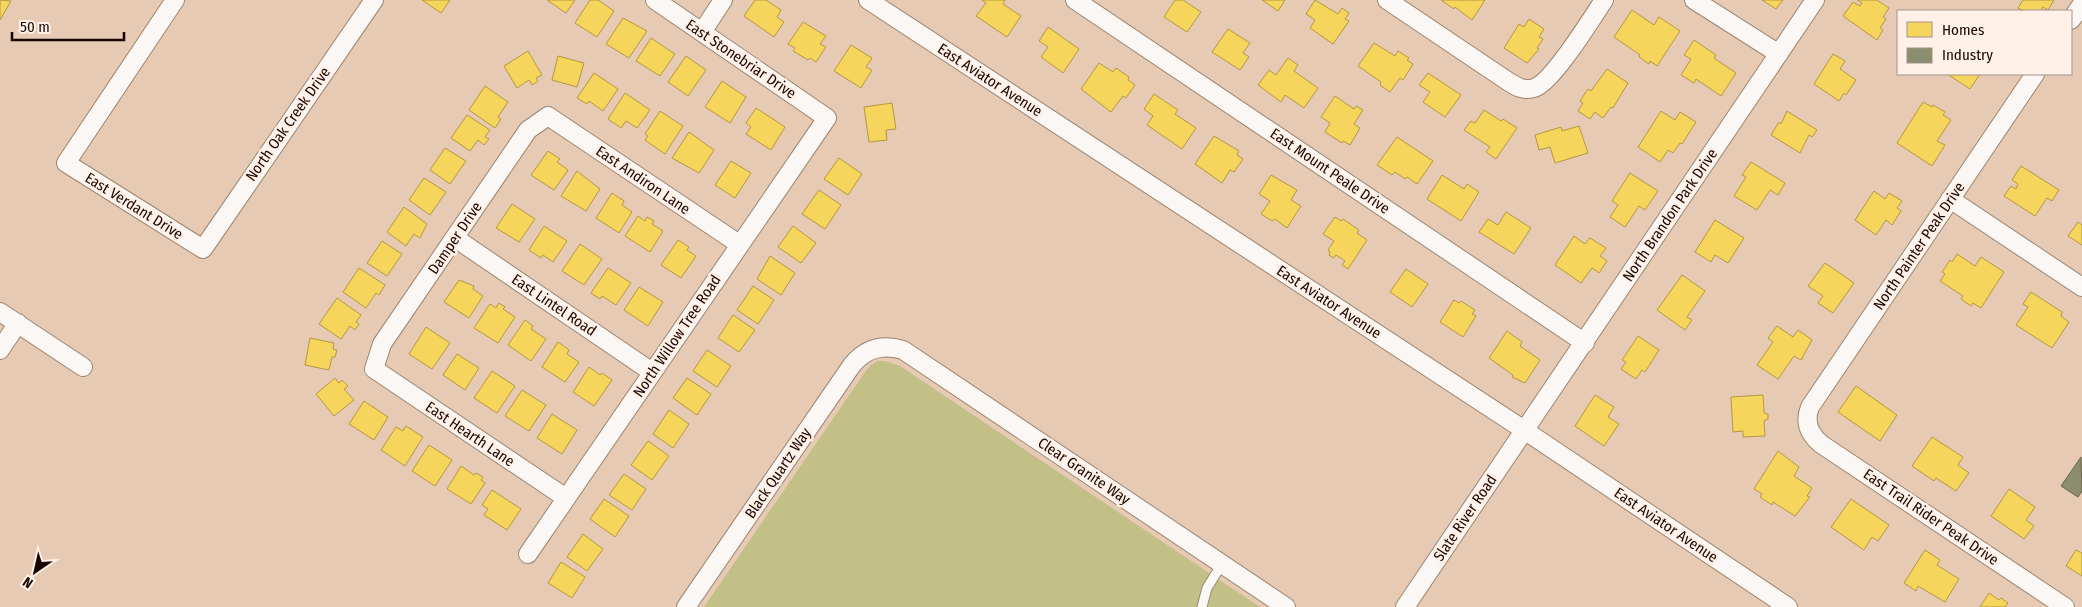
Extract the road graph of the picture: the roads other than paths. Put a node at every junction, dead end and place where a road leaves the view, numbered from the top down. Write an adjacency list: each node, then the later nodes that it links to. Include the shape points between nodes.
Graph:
1 (175, 0): 21 (street, East Verdant Drive, via 66,163)
2 (374, 0): 21 (street, North Oak Creek Drive)
3 (655, 0): 13 (street, East Stonebriar Drive)
4 (723, 0): 13 (street)
5 (868, 0): 32 (street, East Aviator Avenue)
6 (1075, 0): 25 (street, East Mount Peale Drive)
7 (1387, 0): 8 (street, via 1509,82 1527,90 1537,88 1552,74)
8 (1604, 0)
9 (1694, 0): 14 (street)
10 (1815, 0): 14 (street, North Brandon Park Drive)
11 (2082, 4): 12 (street)
12 (2072, 19)
13 (702, 32): 17 (street, East Stonebriar Drive)
14 (1779, 54): 25 (street, North Brandon Park Drive)
15 (2034, 75): 18 (street, North Painter Peak Drive)
16 (548, 116): 19 (street, Damper Drive, via 528,130); 20 (street, East Andiron Lane)
17 (827, 118): 20 (street, North Willow Tree Road)
18 (1950, 199): 22 (street); 31 (street, North Painter Peak Drive, via 1810,407)
19 (455, 238): 29 (street, Damper Drive, via 382,344); 30 (street, East Lintel Road)
20 (739, 244): 30 (street, North Willow Tree Road)
21 (202, 249)
22 (2082, 287)
23 (0, 312): 24 (street)
24 (18, 323): 27 (street); 28 (street)
25 (1585, 343): 32 (street, North Brandon Park Drive)
26 (877, 347): 35 (street, Clear Granite Way, via 903,350); 36 (street, Black Quartz Way, via 852,364)
27 (0, 350)
28 (83, 367)
29 (374, 369): 33 (street, East Hearth Lane)
30 (652, 372): 33 (street, North Willow Tree Road)
31 (1806, 419): 41 (street, East Trail Rider Peak Drive, via 1812,435 1820,444)
32 (1524, 430): 39 (street, Slate River Road); 40 (street, East Aviator Avenue)
33 (566, 498): 34 (street, North Willow Tree Road)
34 (528, 554)
35 (1222, 564): 37 (lane, via 1207,588); 38 (street, Clear Granite Way)
36 (686, 607)
37 (1202, 607)
38 (1286, 607)
39 (1405, 607)
40 (1788, 607)
41 (2065, 607)

